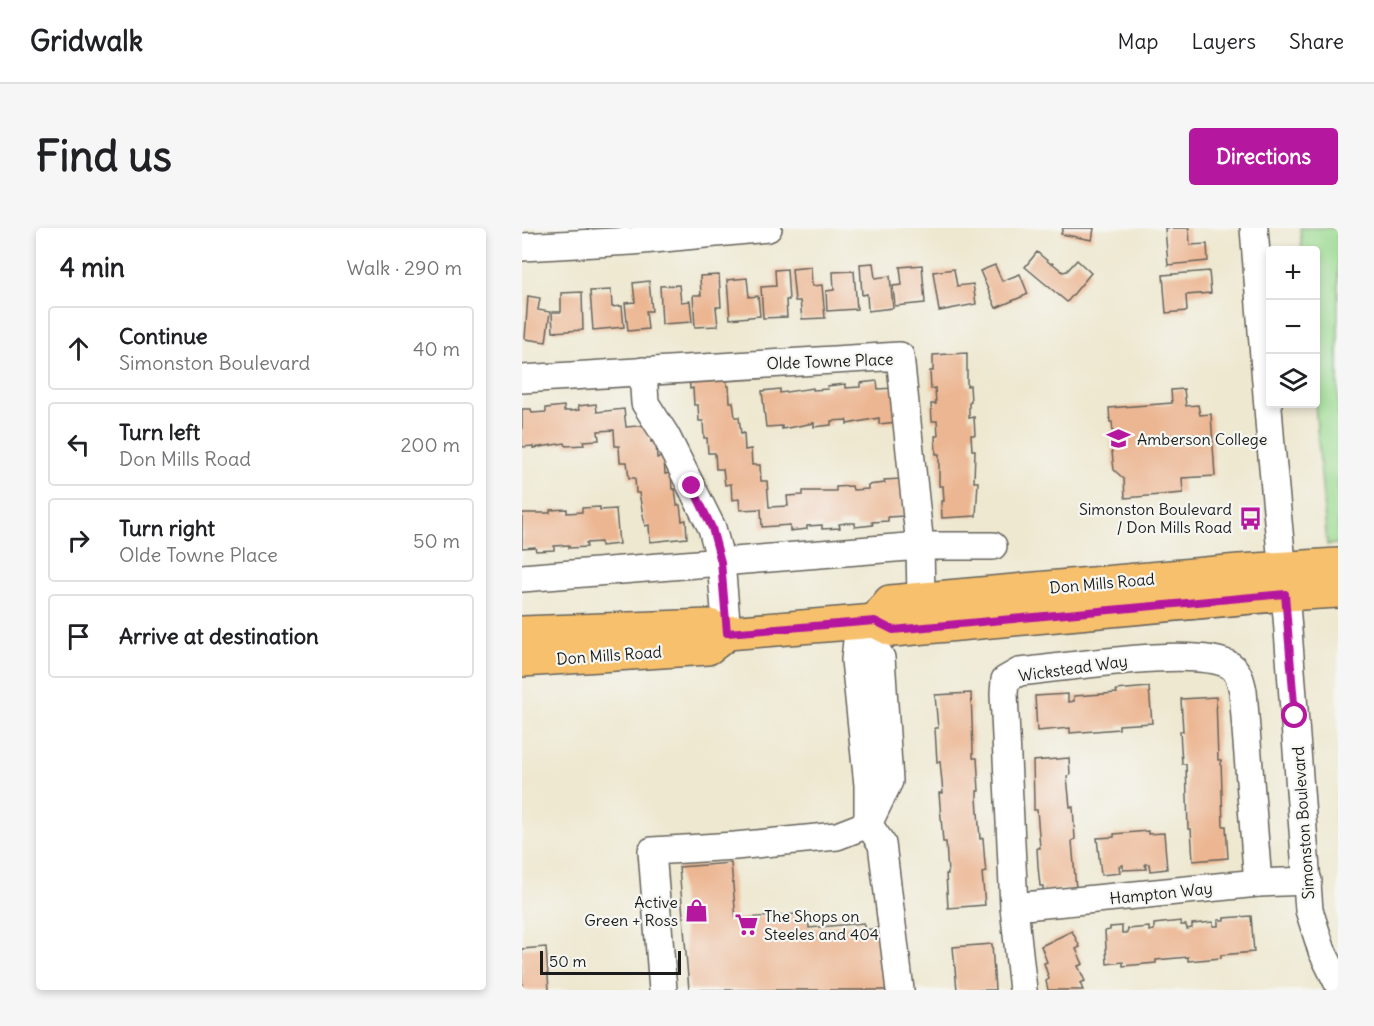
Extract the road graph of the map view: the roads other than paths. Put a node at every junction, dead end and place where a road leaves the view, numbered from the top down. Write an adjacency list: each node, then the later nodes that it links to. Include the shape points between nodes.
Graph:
1 (754, 228): 2 (street); 4 (street)
2 (768, 228)
3 (1254, 228): 12 (street, Simonston Boulevard)
4 (522, 247)
5 (643, 371): 6 (street, Olde Towne Place); 7 (street, Olde Towne Place, via 900,356); 9 (street, via 645,403 692,486 712,528)
6 (522, 380)
7 (920, 546): 8 (street); 9 (street); 14 (street, Olde Towne Place)
8 (993, 546)
9 (721, 562): 11 (street); 17 (street)
10 (1338, 566): 12 (main road, Don Mills Road)
11 (522, 578)
12 (1284, 581): 13 (main road, Don Mills Road); 14 (main road, Don Mills Road); 15 (main road, Don Mills Road, via 893,630); 20 (street, Simonston Boulevard)
13 (1338, 591)
14 (921, 598): 15 (main road, Don Mills Road, via 890,602)
15 (867, 622): 17 (main road, Don Mills Road); 19 (street, via 881,658 890,781)
16 (522, 633): 17 (main road, Don Mills Road, via 709,626)
17 (727, 633): 18 (main road, Don Mills Road, via 708,648)
18 (522, 660)
19 (868, 824): 24 (street, via 837,836 652,851); 25 (street, via 882,844)
20 (1308, 881): 21 (street, Hampton Way); 23 (street, Simonston Boulevard, via 1309,910 1322,951)
21 (1258, 883): 22 (street, Hampton Way); 22 (street, Wickstead Way, via 1240,678 1234,668 1205,658 1150,658 1019,672 1005,680)
22 (1014, 907): 26 (street, Wickstead Way)
23 (1338, 983)
24 (663, 990)
25 (900, 990)
26 (1023, 990)

